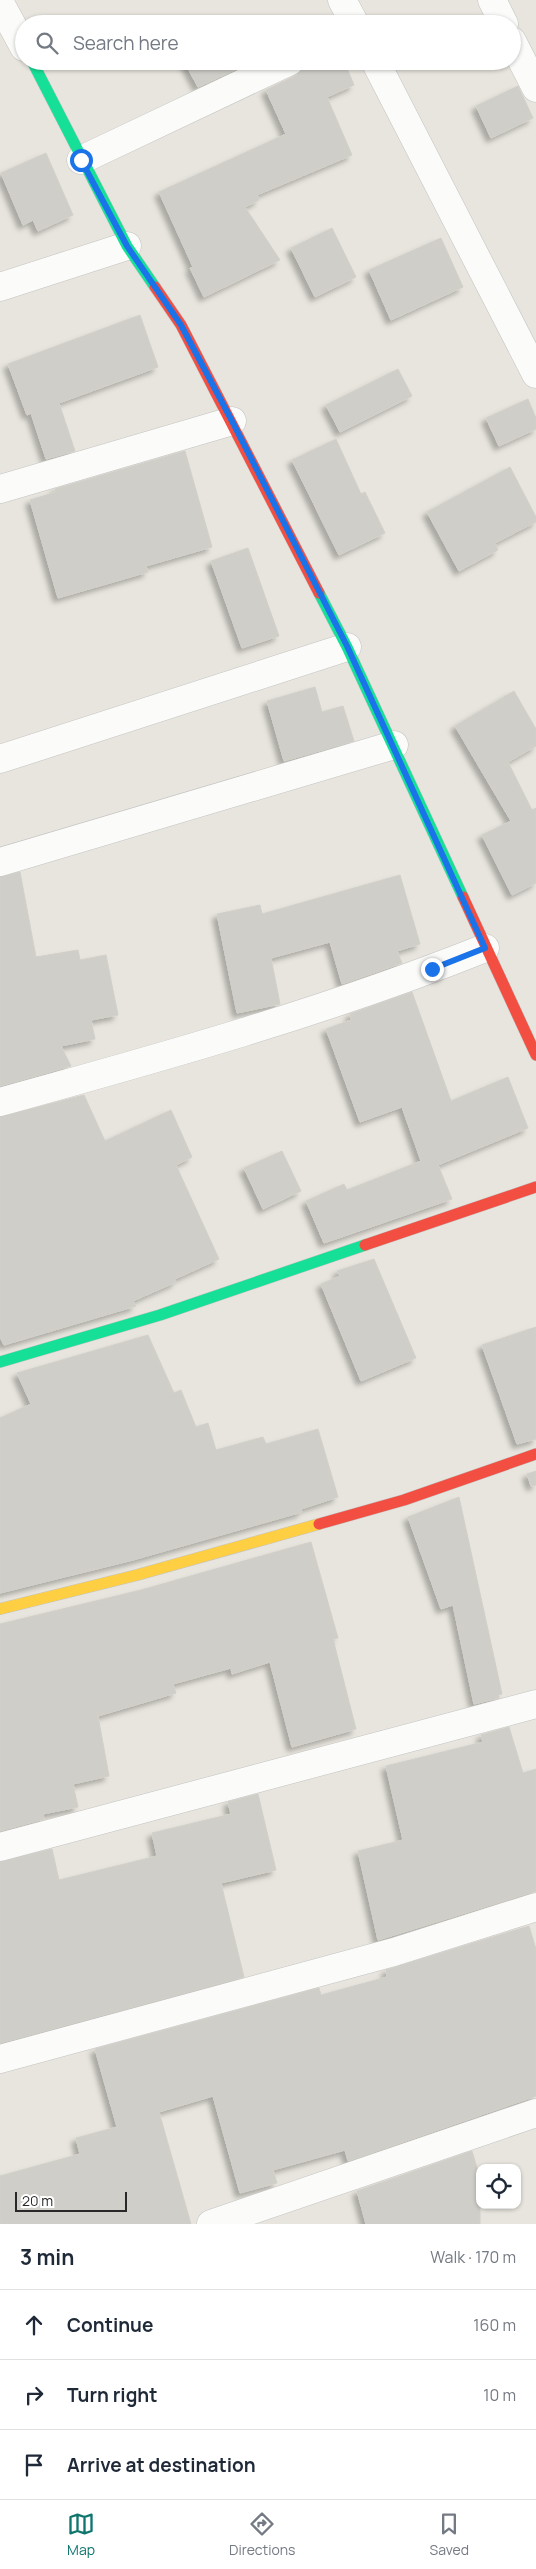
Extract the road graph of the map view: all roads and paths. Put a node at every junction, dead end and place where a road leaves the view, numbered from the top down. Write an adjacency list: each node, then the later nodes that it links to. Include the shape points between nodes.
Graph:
1 (342, 0): 4 (street)
2 (492, 0): 5 (street)
3 (0, 2): 6 (street)
4 (350, 15)
5 (500, 15)
6 (15, 30)
7 (521, 59): 11 (street)
8 (36, 70): 12 (street)
9 (271, 70): 12 (street)
10 (379, 70): 15 (street)
11 (536, 88)
12 (81, 160): 13 (street)
13 (127, 246): 14 (street); 16 (street, via 181,325)
14 (0, 287)
15 (536, 374)
16 (232, 421): 17 (street); 18 (street)
17 (0, 489)
18 (347, 646): 19 (street); 20 (street)
19 (394, 745): 21 (street); 22 (street)
20 (0, 759)
21 (0, 862)
22 (485, 948): 23 (street); 24 (street, via 432,969 218,1040)
23 (536, 1055)
24 (0, 1102)
25 (536, 1186): 26 (street, via 160,1315)
26 (0, 1362)
27 (536, 1454): 28 (street, via 404,1500 137,1575)
28 (0, 1608)
29 (536, 1704): 30 (street)
30 (0, 1847)
31 (536, 1907): 32 (street, via 394,1952)
32 (0, 2059)
33 (536, 2113): 34 (street)
34 (211, 2224)

